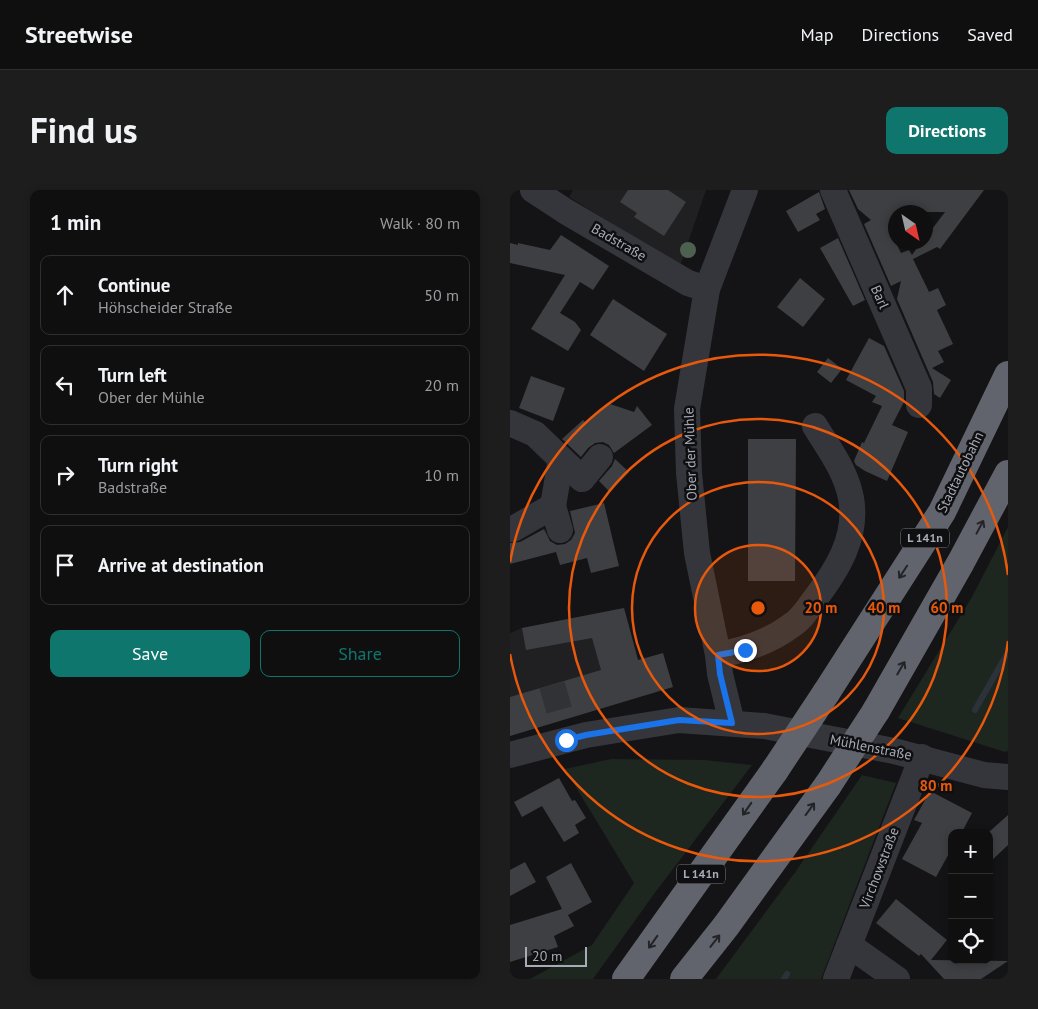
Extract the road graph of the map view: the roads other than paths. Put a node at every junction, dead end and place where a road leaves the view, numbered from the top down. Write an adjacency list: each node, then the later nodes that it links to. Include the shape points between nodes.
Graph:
1 (533, 190): 4 (street, Badstraße, via 688,283)
2 (745, 190): 4 (street, Ober der Mühle)
3 (833, 190): 6 (street, Barl, via 920,388)
4 (707, 289): 13 (street, Ober der Mühle, via 687,408 688,473 697,553)
5 (1008, 375): 19 (highway, Stadtautobahn / L 141n, one-way to 19, bridge, via 942,512 775,770)
6 (919, 405)
7 (510, 423): 9 (street, via 535,434)
8 (815, 426): 13 (street, via 842,473 851,499 851,521 842,558 830,580 793,625 751,648)
9 (552, 450): 10 (street, via 582,479); 12 (street, via 557,518)
10 (600, 457)
11 (1008, 474): 20 (highway, L 141n, one-way to 11, bridge, via 828,784 876,711)
12 (513, 529)
13 (718, 655): 14 (street, Ober der Mühle)
14 (732, 723): 15 (street, Mühlenstraße, via 679,720 586,735 564,730); 16 (street, Mühlenstraße)
15 (510, 755)
16 (922, 757): 17 (street, Mühlenstraße, via 966,771); 18 (street, Virchowstraße)
17 (1008, 777)
18 (849, 945): 21 (street, Virchowstraße); 22 (street)
19 (626, 979)
20 (684, 979)
21 (836, 979)
22 (897, 979)

